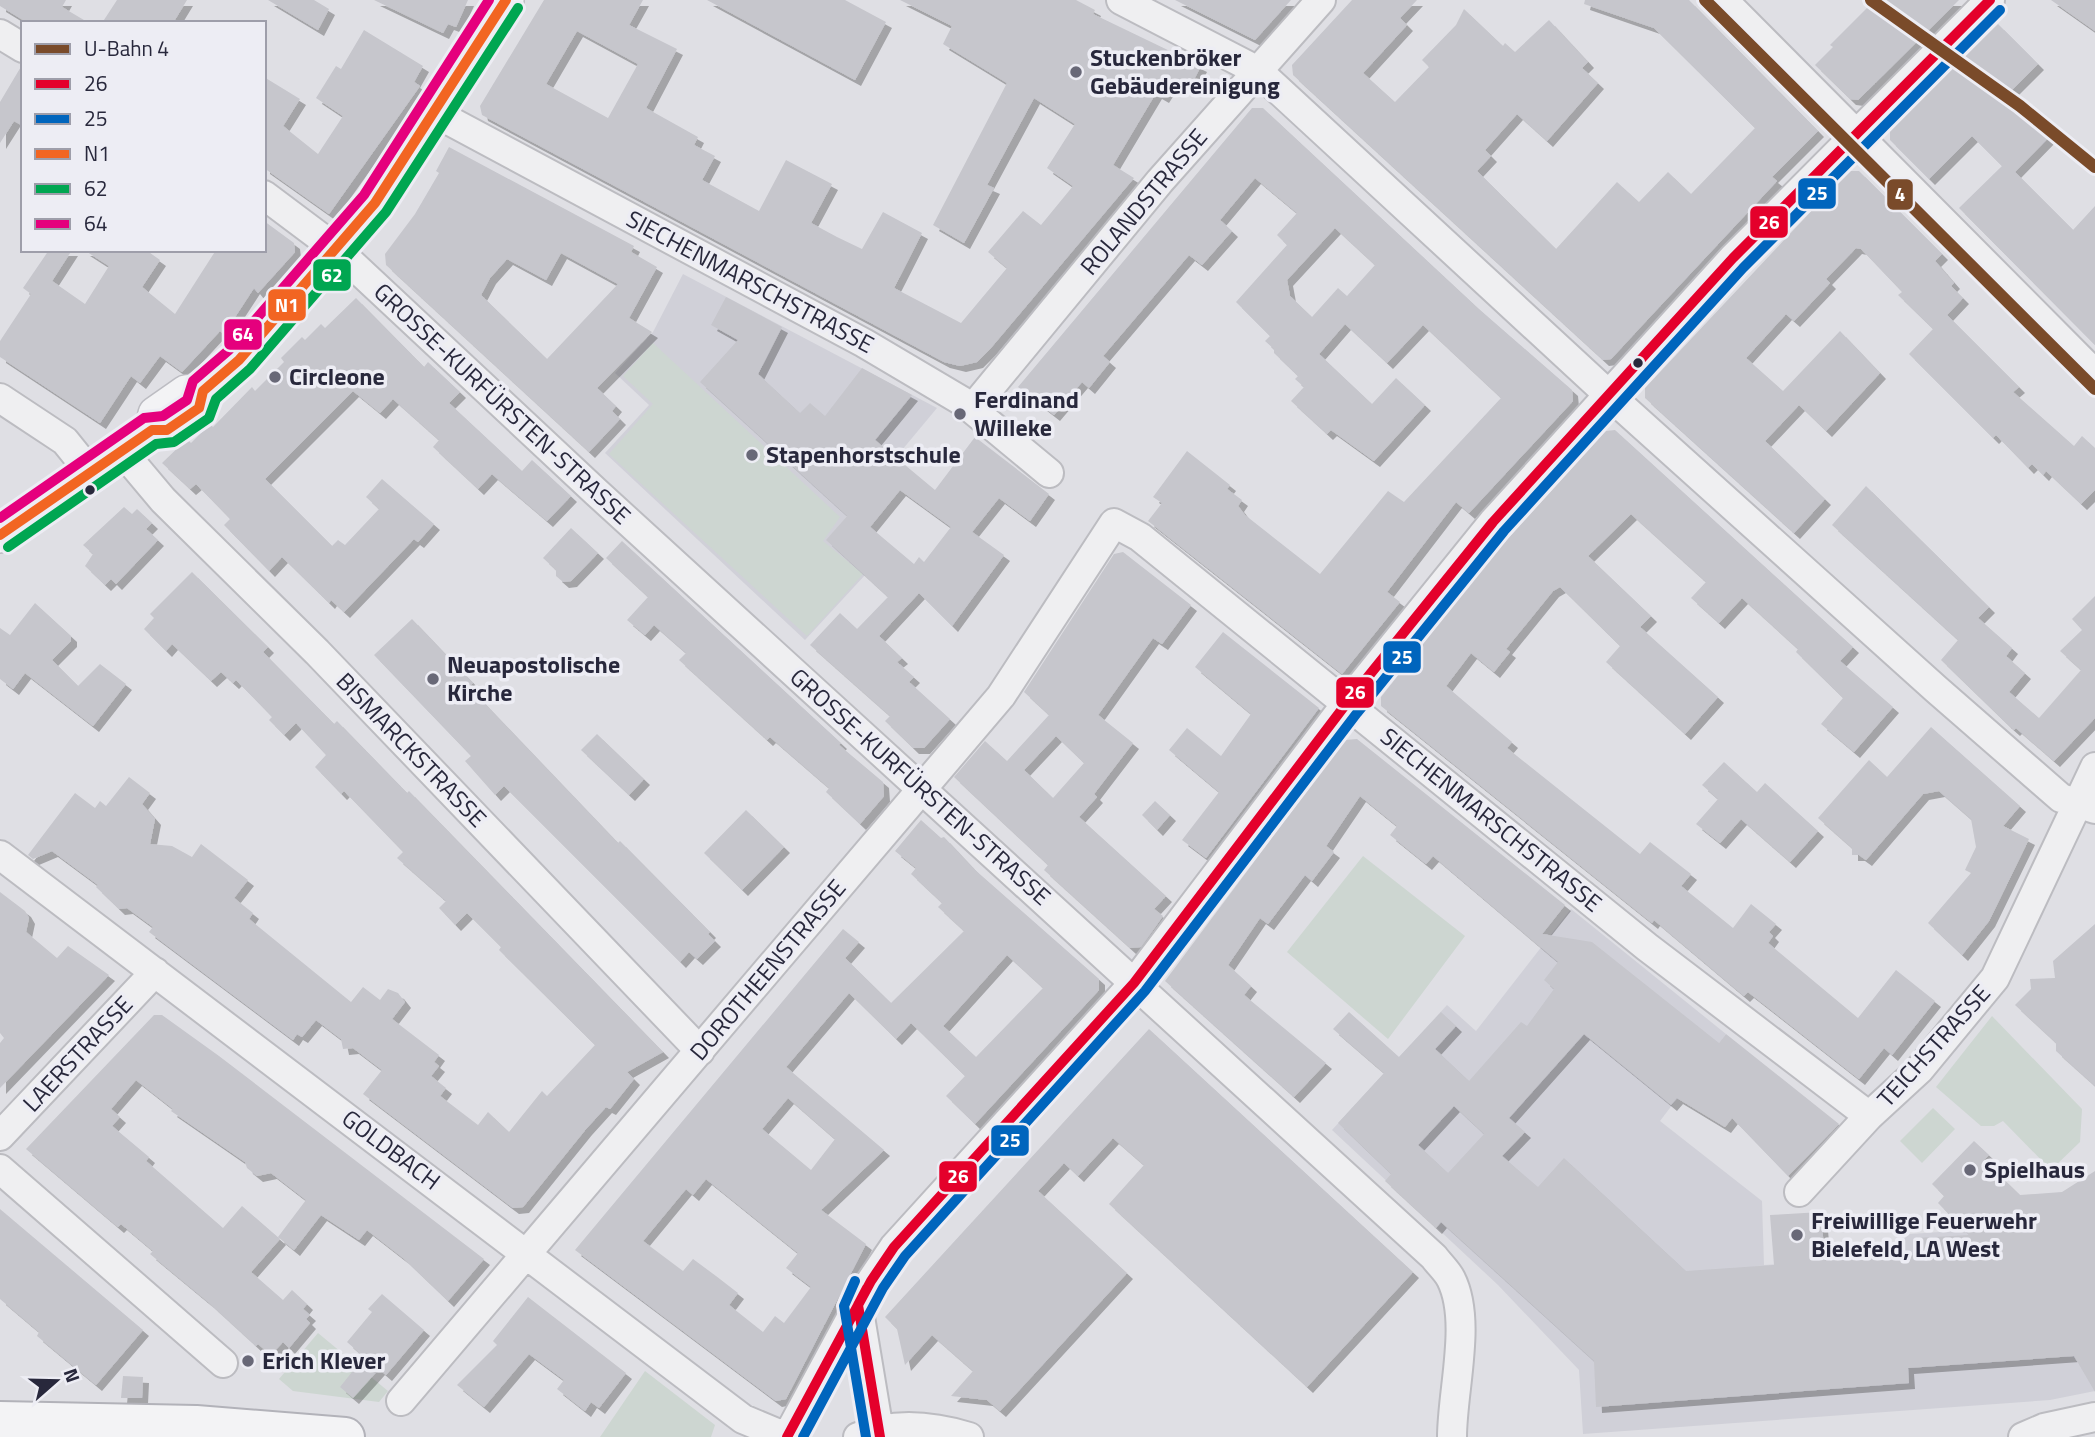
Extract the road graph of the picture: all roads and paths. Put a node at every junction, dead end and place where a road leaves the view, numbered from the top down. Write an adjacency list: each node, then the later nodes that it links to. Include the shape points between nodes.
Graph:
1 (506, 0): 9 (main road)
2 (1121, 0): 8 (street)
3 (1321, 0): 8 (street, ROLANDSTRASSE)
4 (1723, 0): 10 (street)
5 (1990, 0): 10 (street)
6 (0, 34): 7 (street)
7 (21, 47)
8 (1258, 72): 14 (street); 16 (street, ROLANDSTRASSE)
9 (435, 113): 12 (main road, via 382,194); 16 (street, SIECHENMARSCHSTRASSE, via 864,343)
10 (1857, 134): 13 (street); 14 (street, via 1733,258)
11 (266, 196): 12 (street, GROSSE-KURFÜRSTEN-STRASSE)
12 (336, 249): 17 (main road, via 239,360 203,391 199,408 167,430 152,430); 24 (street, GROSSE-KURFÜRSTEN-STRASSE)
13 (2095, 374)
14 (1609, 395): 22 (street, via 1493,522); 25 (street, via 1936,690 2062,798)
15 (0, 398): 18 (street, via 65,441)
16 (967, 405): 19 (street, SIECHENMARSCHSTRASSE)
17 (121, 450): 18 (main road); 29 (street, BISMARCKSTRASSE, via 163,500 317,652)
18 (90, 472): 21 (main road)
19 (1049, 473)
20 (1114, 523): 22 (street, SIECHENMARSCHSTRASSE, via 1140,537); 24 (street, DOROTHEENSTRASSE, via 1001,695)
21 (0, 536)
22 (1346, 704): 28 (street); 30 (street, SIECHENMARSCHSTRASSE, via 1647,947)
23 (2095, 767): 25 (street, TEICHSTRASSE)
24 (920, 788): 28 (street, GROSSE-KURFÜRSTEN-STRASSE); 29 (street, DOROTHEENSTRASSE)
25 (2086, 807): 30 (street, TEICHSTRASSE, via 1995,978 1919,1070)
26 (0, 855): 27 (street, GOLDBACH)
27 (155, 972): 31 (street, LAERSTRASSE); 34 (street, GOLDBACH)
28 (1134, 983): 35 (street, via 894,1247); 44 (street, GROSSE-KURFÜRSTEN-STRASSE, via 1434,1257 1450,1277 1460,1320)
29 (699, 1051): 34 (street, DOROTHEENSTRASSE)
30 (1869, 1116): 33 (street, TEICHSTRASSE)
31 (0, 1136)
32 (0, 1169): 36 (street)
33 (1798, 1192)
34 (528, 1254): 37 (street, DOROTHEENSTRASSE); 42 (street, GOLDBACH, via 743,1419)
35 (858, 1305): 40 (street); 42 (street)
36 (223, 1363)
37 (401, 1401)
38 (2095, 1417): 45 (street)
39 (0, 1421): 41 (highway, via 196,1425)
40 (872, 1434): 43 (street, via 932,1428)
41 (345, 1437)
42 (786, 1437)
43 (970, 1437)
44 (1452, 1437)
45 (2023, 1437)

